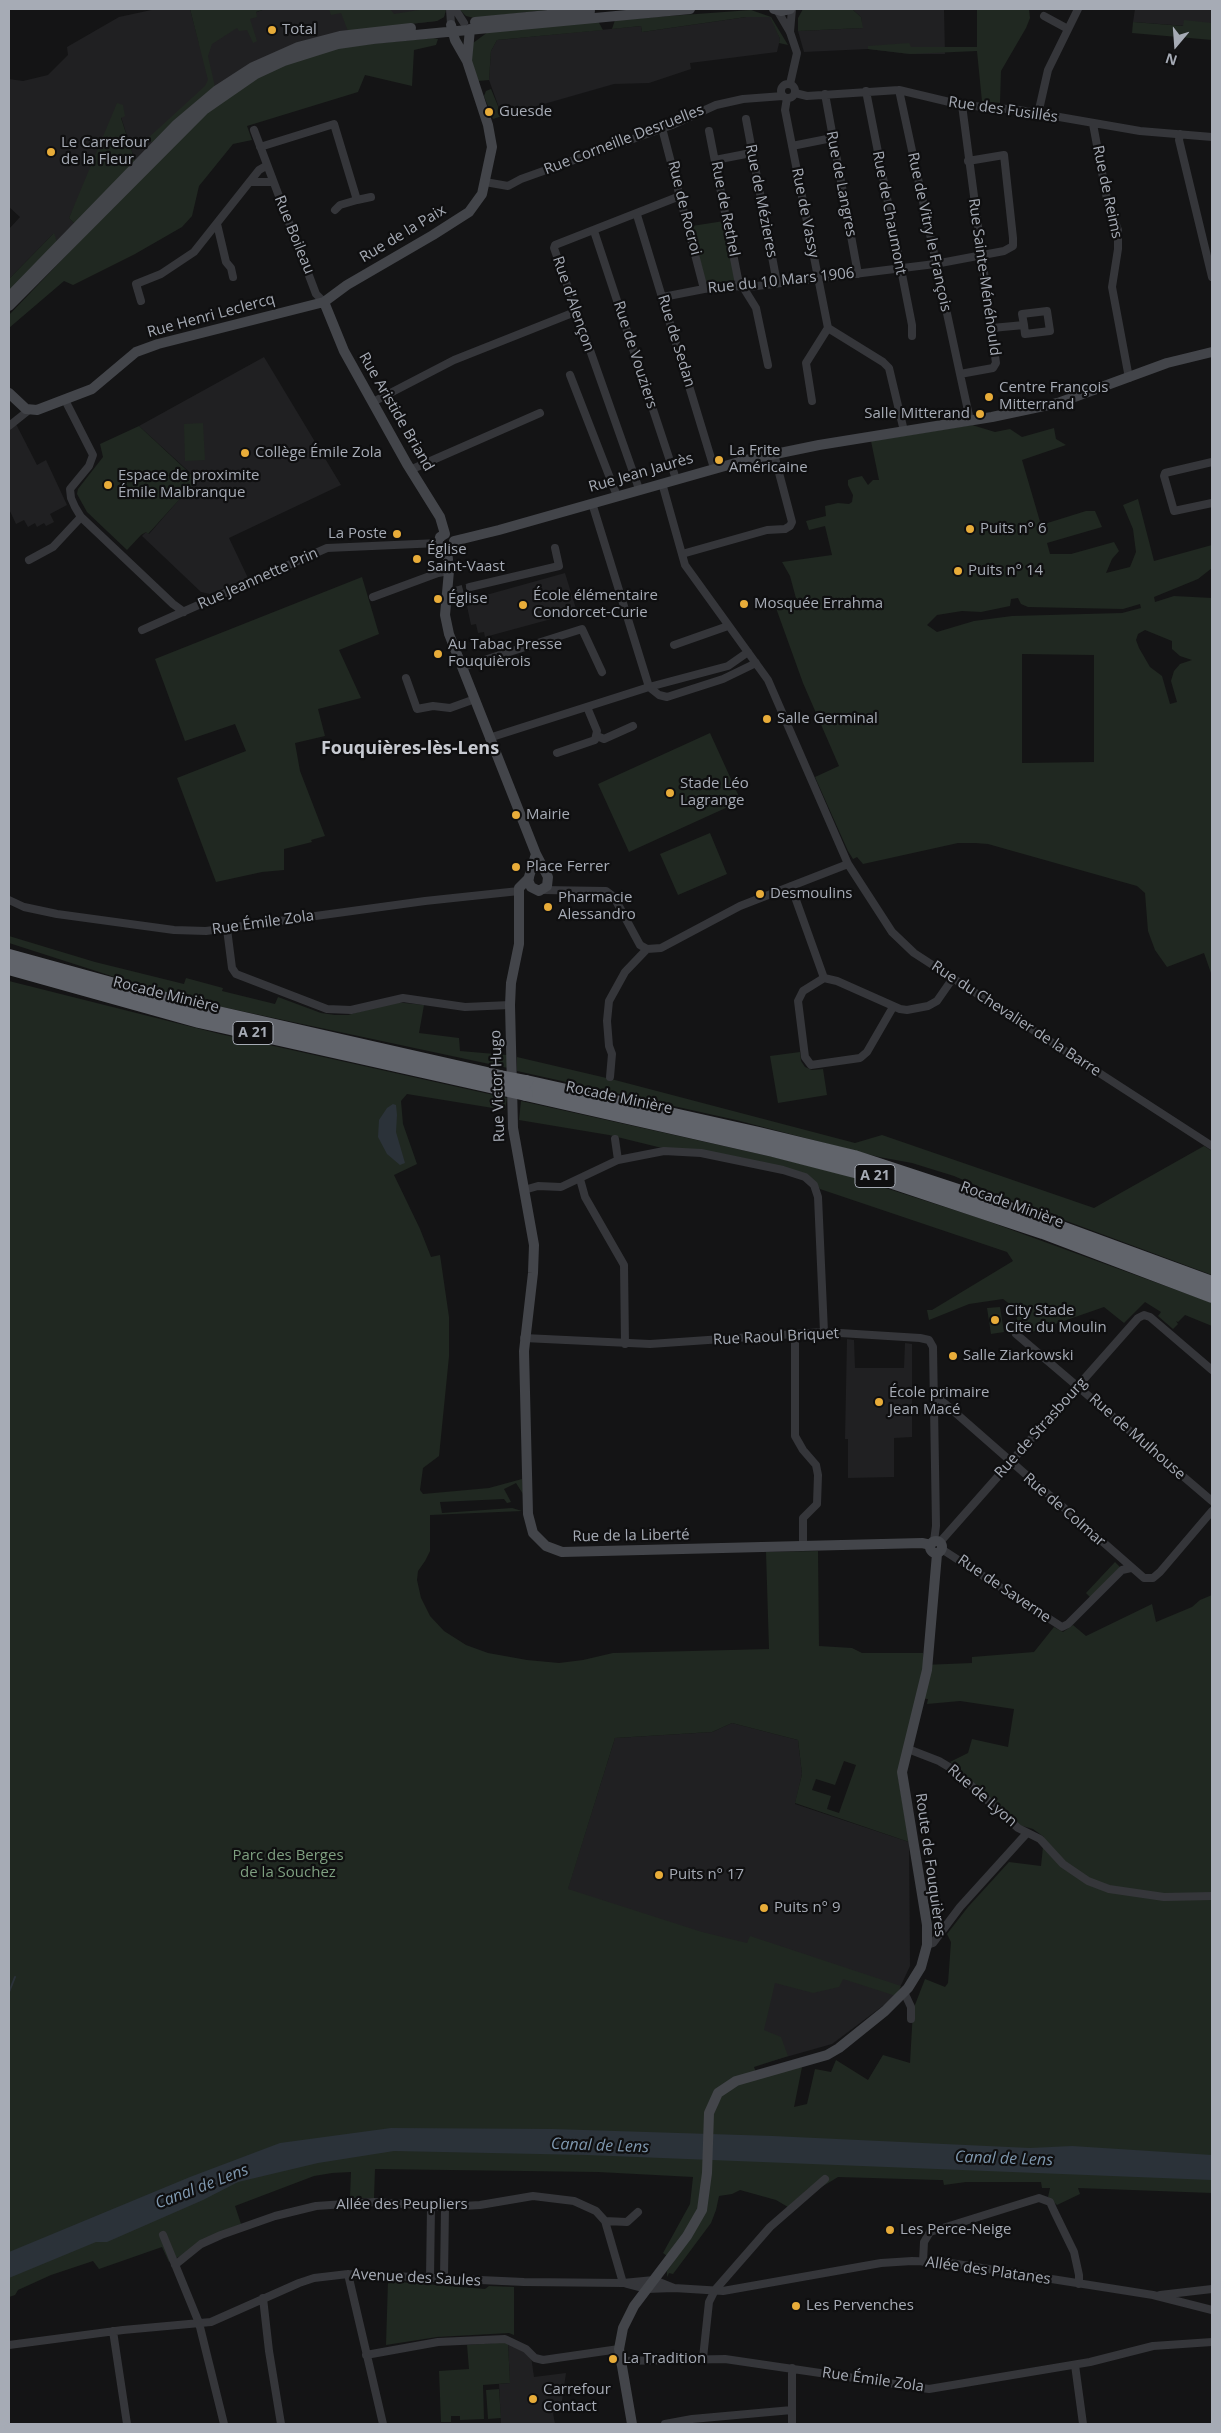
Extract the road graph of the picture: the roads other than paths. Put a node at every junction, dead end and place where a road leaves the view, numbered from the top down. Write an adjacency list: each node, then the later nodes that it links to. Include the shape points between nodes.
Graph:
1 (450, 9): 10 (street)
2 (455, 9): 9 (street)
3 (619, 9): 9 (street)
4 (690, 9): 9 (street)
5 (775, 9): 6 (street); 12 (street)
6 (791, 9): 12 (street)
7 (1078, 9): 11 (street)
8 (1044, 16): 11 (street)
9 (467, 26): 10 (street); 13 (street)
10 (451, 28): 13 (street); 55 (street, via 340,36 298,47 253,67 216,91 177,124); 59 (street, via 338,44 301,54 256,74 222,96 183,129)
11 (1068, 29): 20 (street, via 1048,70)
12 (790, 32): 16 (street, via 797,53)
13 (467, 61): 37 (street, Rue de la Paix, via 491,137 492,155)
14 (899, 90): 15 (street, Rue des Fusillés); 19 (street, Rue des Fusillés); 46 (street, Rue de Vitry le François)
15 (866, 91): 18 (street, Rue des Fusillés); 47 (street, Rue de Chaumont)
16 (786, 92): 17 (street, Rue Corneille Desruelles, via 794,96); 23 (street, Rue Corneille Desruelles, via 716,105); 29 (street, Rue de Vassy, via 785,110)
17 (795, 93): 18 (street, Rue des Fusillés, via 808,96)
18 (825, 94): 28 (street, Rue de Langres)
19 (962, 106): 20 (street, Rue des Fusillés); 33 (street, Rue Sainte-Ménéhould)
20 (1038, 114): 22 (street, Rue des Fusillés)
21 (746, 119): 31 (street, Rue de Mézieres)
22 (1093, 124): 26 (street, Rue des Fusillés); 69 (street, Rue de Reims, via 1108,199 1118,230 1112,287)
23 (662, 128): 37 (street, Rue Corneille Desruelles, via 508,186); 38 (street, Rue de Rocroi)
24 (254, 130): 30 (street, Rue Boileau)
25 (709, 131): 32 (street, Rue de Rethel)
26 (1180, 134): 27 (street, Rue des Fusillés); 50 (street)
27 (1212, 137)
28 (832, 138): 29 (street); 48 (street, Rue de Langres)
29 (792, 146): 51 (street, Rue de Vassy)
30 (260, 147): 34 (street, Rue Boileau); 40 (street, via 334,124)
31 (751, 153): 32 (street); 52 (street, Rue de Mézieres)
32 (715, 160): 53 (street, Rue de Rethel)
33 (968, 161): 45 (street, Rue Sainte-Ménéhould); 45 (street, Rue du 10 Mars 1906, via 1004,155 1013,246)
34 (266, 166): 35 (street); 36 (street, Rue Boileau)
35 (250, 182): 36 (street); 43 (street)
36 (273, 182): 58 (street, Rue Boileau, via 316,294)
37 (485, 182): 58 (street, Rue de la Paix, via 478,201 469,212)
38 (680, 196): 42 (street, Rue d'Alençon); 54 (street, Rue de Rocroi)
39 (371, 197): 40 (street)
40 (357, 200): 41 (street)
41 (335, 210)
42 (637, 215): 44 (street, Rue d'Alençon); 56 (street, Rue de Sedan)
43 (217, 224): 49 (street); 57 (street, via 194,252 180,263 136,284)
44 (594, 231): 60 (street, Rue d'Alençon, via 554,248); 83 (street, Rue de Vouziers)
45 (982, 254): 46 (street, Rue du 10 Mars 1906); 63 (street, Rue Sainte-Ménéhould)
46 (935, 264): 47 (street, Rue du 10 Mars 1906); 67 (street, Rue de Vitry le François)
47 (900, 268): 48 (street, Rue du 10 Mars 1906); 64 (street, Rue de Chaumont)
48 (858, 274): 51 (street, Rue du 10 Mars 1906)
49 (233, 277)
50 (1212, 277)
51 (817, 278): 52 (street, Rue du 10 Mars 1906); 62 (street, Rue de Vassy)
52 (777, 283): 53 (street, Rue du 10 Mars 1906)
53 (741, 286): 54 (street, Rue du 10 Mars 1906); 66 (street, via 756,308)
54 (704, 289): 56 (street, Rue du 10 Mars 1906)
55 (9, 296)
56 (663, 297): 81 (street, Rue de Sedan)
57 (141, 301)
58 (324, 302): 71 (street, Rue Henri Leclercq, via 136,352 97,386); 73 (street, Rue Aristide Briand, via 336,337)
59 (9, 306)
60 (575, 312): 73 (street, via 454,360); 85 (street, Rue d'Alençon)
61 (1024, 325): 63 (street)
62 (828, 328): 72 (street, via 806,363); 78 (street, via 889,368)
63 (992, 328): 67 (street, Rue Sainte-Ménéhould, via 996,362 993,368)
64 (912, 336)
65 (1212, 352): 69 (street, Rue Jean Jaurès, via 1182,358)
66 (768, 365)
67 (960, 374): 76 (street)
68 (570, 375): 86 (street)
69 (1129, 378): 76 (street, Rue Jean Jaurès, via 1058,403)
70 (9, 393): 74 (street)
71 (64, 400): 74 (street, Rue Henri Leclercq); 89 (street, via 93,455 89,466 70,488 71,498)
72 (812, 401)
73 (374, 402): 82 (street, Rue Aristide Briand)
74 (29, 410): 77 (street)
75 (540, 413): 82 (street)
76 (970, 420): 78 (street, Rue Jean Jaurès)
77 (9, 426)
78 (904, 431): 79 (street, Rue Jean Jaurès)
79 (774, 454): 81 (street, Rue Jean Jaurès); 92 (street, via 792,522 790,526)
80 (1212, 462): 88 (street, via 1164,476 1174,511)
81 (714, 468): 83 (street, Rue Jean Jaurès)
82 (410, 470): 90 (street, Rue Aristide Briand, via 440,517)
83 (676, 479): 84 (street, Rue Jean Jaurès)
84 (662, 483): 85 (street, Rue Jean Jaurès); 92 (street, Rue du Chevalier de la Barre)
85 (639, 489): 86 (street, Rue Jean Jaurès)
86 (616, 496): 87 (street, Rue Jean Jaurès)
87 (592, 503): 90 (street, Rue Jean Jaurès); 106 (street)
88 (1212, 503)
89 (81, 517): 93 (street, via 52,547); 97 (street)
90 (446, 542): 94 (street, Rue Aristide Briand); 97 (street, Rue Jeannette Prin, via 328,548)
91 (555, 548): 95 (street, via 559,566)
92 (682, 554): 98 (street, Rue du Chevalier de la Barre, via 685,565)
93 (29, 560)
94 (448, 572): 96 (street); 103 (street, Rue Aristide Briand, via 451,591 447,625)
95 (470, 587)
96 (373, 597)
97 (184, 612): 99 (street, Rue Jeannette Prin)
98 (728, 626): 100 (street); 101 (street, Rue du Chevalier de la Barre)
99 (142, 630)
100 (674, 645)
101 (748, 652): 102 (street, Rue du Chevalier de la Barre); 106 (street, via 728,666)
102 (756, 663): 106 (street, via 723,679 667,696); 114 (street, Rue du Chevalier de la Barre, via 768,680)
103 (462, 667): 104 (street, via 582,630); 107 (street, Rue Aristide Briand)
104 (602, 672)
105 (406, 678): 107 (street, via 418,709 433,706 450,708)
106 (649, 687): 108 (street)
107 (475, 700): 111 (street, Rue Aristide Briand)
108 (587, 707): 110 (street); 111 (street)
109 (633, 726): 110 (street, via 604,739)
110 (597, 736): 112 (street, via 588,743)
111 (489, 738): 113 (street, Rue Aristide Briand)
112 (557, 753)
113 (536, 854): 115 (street); 116 (street, Rue Aristide Briand)
114 (848, 864): 117 (street); 126 (street, Rue du Chevalier de la Barre, via 900,942)
115 (530, 876): 116 (street, via 539,870); 118 (street); 119 (street)
116 (547, 876): 118 (street, via 547,886); 120 (street)
117 (791, 886): 123 (street, via 740,906 661,948); 125 (street)
118 (537, 889): 119 (street); 120 (street)
119 (519, 891): 122 (street, Rue Émile Zola); 127 (street, Rue Victor Hugo, via 519,944)
120 (565, 891): 123 (street, via 600,890 610,893 640,945)
121 (9, 900): 122 (street, Rue Émile Zola, via 24,907 57,914 164,928)
122 (227, 929): 127 (street, via 232,968 236,974 320,1008 346,1010 402,998 465,1008)
123 (646, 949): 129 (street, via 625,972 609,1001)
124 (11, 959): 130 (highway, Rocade Minière / A 21, bridge)
125 (824, 978): 128 (street); 128 (street, via 803,991 798,1000 805,1056 811,1065 860,1058)
126 (953, 978): 128 (street, via 933,1004 907,1010); 132 (street, Rue du Chevalier de la Barre)
127 (510, 1005): 135 (street, Rue Victor Hugo, via 513,1128)
128 (893, 1007)
129 (610, 1078)
130 (526, 1088): 136 (highway, Rocade Minière / A 21, via 759,1134 854,1157 985,1200); 137 (highway, Rocade Minière / A 21, via 878,1177 1008,1220)
131 (615, 1139): 133 (street)
132 (1212, 1146)
133 (618, 1160): 134 (street); 138 (street, via 683,1151 782,1170 810,1180 818,1197)
134 (580, 1179): 135 (street, via 561,1187 538,1186); 142 (street, via 586,1197 624,1265)
135 (524, 1190): 141 (street, Rue Victor Hugo, via 534,1245)
136 (1212, 1283)
137 (1212, 1296)
138 (824, 1332): 139 (street, Rue Raoul Briquet); 145 (street, Rue Raoul Briquet, via 929,1340 933,1347)
139 (796, 1334): 142 (street, Rue Raoul Briquet); 150 (street, via 795,1436 816,1465 818,1475 817,1504 803,1518)
140 (1016, 1334): 144 (street, Rue de Mulhouse)
141 (524, 1338): 142 (street, Rue Raoul Briquet); 150 (street, Rue de la Liberté, via 528,1514 533,1533 546,1546 562,1552)
142 (624, 1344)
143 (1212, 1370): 144 (street, Rue de Strasbourg, via 1144,1315)
144 (1078, 1386): 146 (street, Rue de Strasbourg); 147 (street, Rue de Mulhouse)
145 (934, 1394): 146 (street, Rue de Colmar); 149 (street, Rue Raoul Briquet)
146 (1010, 1462): 149 (street, Rue de Strasbourg); 151 (street, Rue de Colmar)
147 (1212, 1501)
148 (1212, 1511): 151 (street, Rue de Colmar, via 1153,1578 1144,1578)
149 (938, 1544): 150 (street, Rue de la Liberté); 151 (street, Rue de Saverne, via 1062,1627 1122,1570); 152 (street, Route de Fouquières, via 927,1670)
150 (803, 1546)
151 (1131, 1568)
152 (908, 1749): 153 (street, Rue de Lyon, via 928,1755 954,1770); 155 (street, Route de Fouquières, via 902,1777 927,1925)
153 (1027, 1833): 154 (street, Rue de Lyon, via 1040,1839 1075,1874 1099,1887 1164,1897); 155 (street, via 960,1907 934,1943)
154 (1212, 1896)
155 (926, 1945): 156 (street, Route de Fouquières, via 918,1973)
156 (904, 1992): 157 (street, via 911,2007); 169 (street, Route de Fouquières, via 858,2034 826,2055 725,2086 712,2103 706,2196 699,2216)
157 (911, 2019)
158 (824, 2179): 175 (street, via 770,2227)
159 (431, 2206): 160 (street, Allée des Peupliers); 165 (street, Allée des Peupliers, via 354,2202 297,2210 221,2234 201,2244); 167 (street)
160 (445, 2207): 162 (street, Allée des Peupliers, via 533,2196 549,2197 586,2205); 168 (street)
161 (638, 2212): 162 (street, via 627,2222)
162 (605, 2221): 170 (street)
163 (163, 2235): 165 (street)
164 (924, 2262): 171 (street, Allée des Platanes, via 944,2262); 171 (street, via 924,2242 930,2232 1039,2198 1050,2202 1074,2252); 175 (street, Allée des Platanes, via 881,2263)
165 (175, 2264): 179 (street)
166 (348, 2274): 167 (street, Avenue des Saules); 177 (street, Avenue des Saules, via 314,2278); 184 (street)
167 (430, 2278): 168 (street, Avenue des Saules)
168 (444, 2278): 170 (street, Avenue des Saules)
169 (654, 2280): 170 (street, Avenue des Saules); 172 (street, Allée des Platanes); 173 (street)
170 (623, 2283): 173 (street, Avenue des Saules)
171 (1079, 2284): 176 (street, Allée des Platanes)
172 (674, 2288): 173 (street, Allée des Platanes); 175 (street, Allée des Platanes)
173 (646, 2289): 183 (street, via 626,2322)
174 (1212, 2289): 176 (street, Allée des Platanes)
175 (715, 2290): 185 (street, via 709,2302)
176 (1153, 2295): 178 (street, Allée des Platanes)
177 (263, 2298): 179 (street, Avenue des Saules, via 219,2319); 192 (street)
178 (1212, 2310)
179 (199, 2323): 180 (street, Avenue des Saules); 191 (street)
180 (113, 2331): 182 (street, Avenue des Saules); 190 (street)
181 (1212, 2342): 187 (street, Rue Émile Zola, via 1153,2346)
182 (9, 2345)
183 (619, 2349): 184 (street, via 543,2360 505,2339 438,2342); 186 (street)
184 (366, 2355): 193 (street)
185 (703, 2358): 186 (street, Rue Émile Zola); 188 (street, Rue Émile Zola)
186 (621, 2361): 194 (street)
187 (1075, 2365): 188 (street, Rue Émile Zola, via 929,2389); 197 (street)
188 (792, 2368): 189 (street)
189 (792, 2410): 195 (street); 196 (street)
190 (127, 2424)
191 (224, 2424)
192 (281, 2424)
193 (382, 2424)
194 (632, 2424)
195 (665, 2424)
196 (792, 2424)
197 (1083, 2424)

